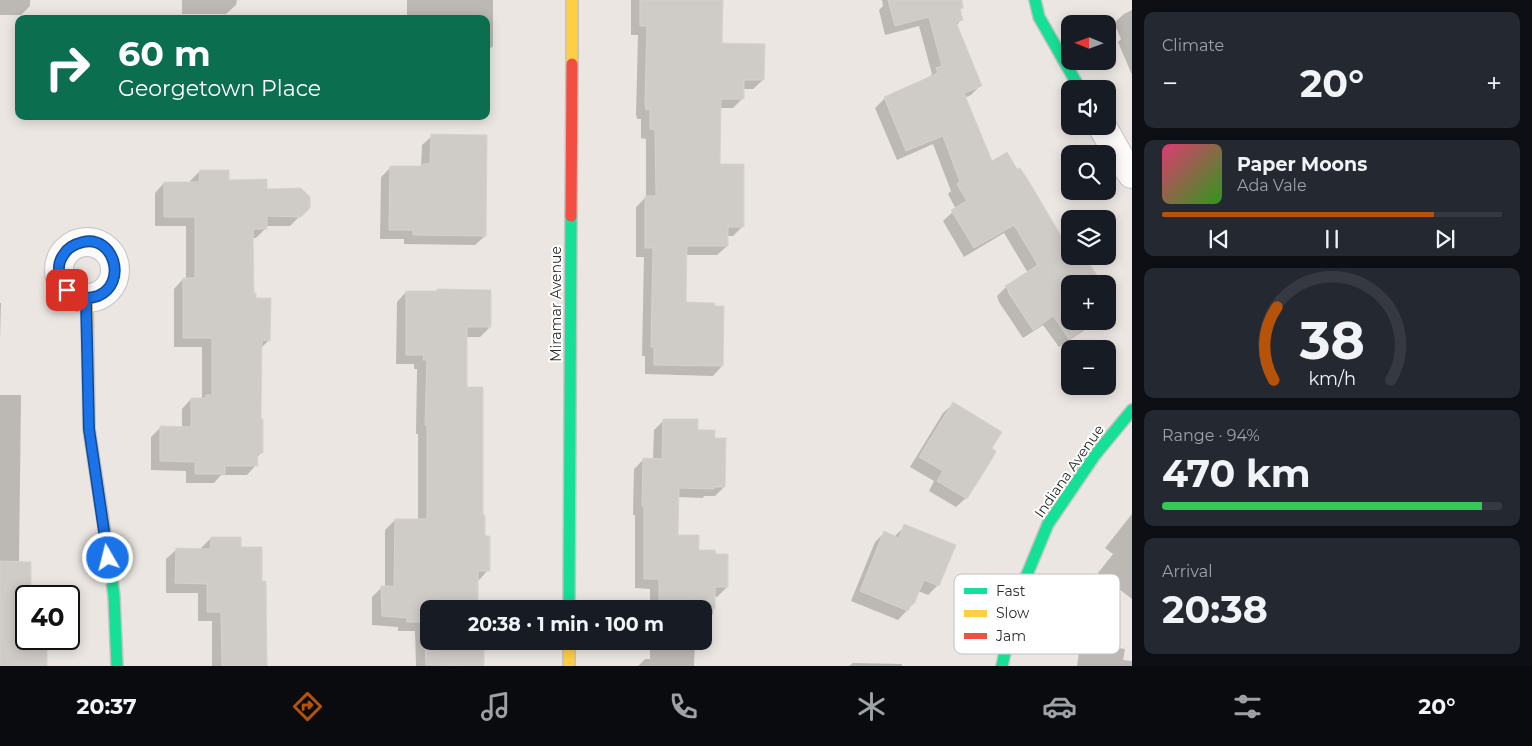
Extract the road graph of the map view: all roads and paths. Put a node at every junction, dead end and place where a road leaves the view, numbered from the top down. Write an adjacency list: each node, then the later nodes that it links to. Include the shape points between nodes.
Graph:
1 (572, 0): 9 (street, Miramar Avenue)
2 (1035, 0): 3 (street, via 1039,18)
3 (1075, 80)
4 (1107, 135): 5 (street)
5 (1132, 174)
6 (86, 298): 11 (street, via 89,429 114,596)
7 (1132, 410): 8 (street, Indiana Avenue, via 1095,455 1048,524)
8 (1027, 574)
9 (569, 600)
10 (569, 650): 12 (street)
11 (118, 666)
12 (569, 666)

